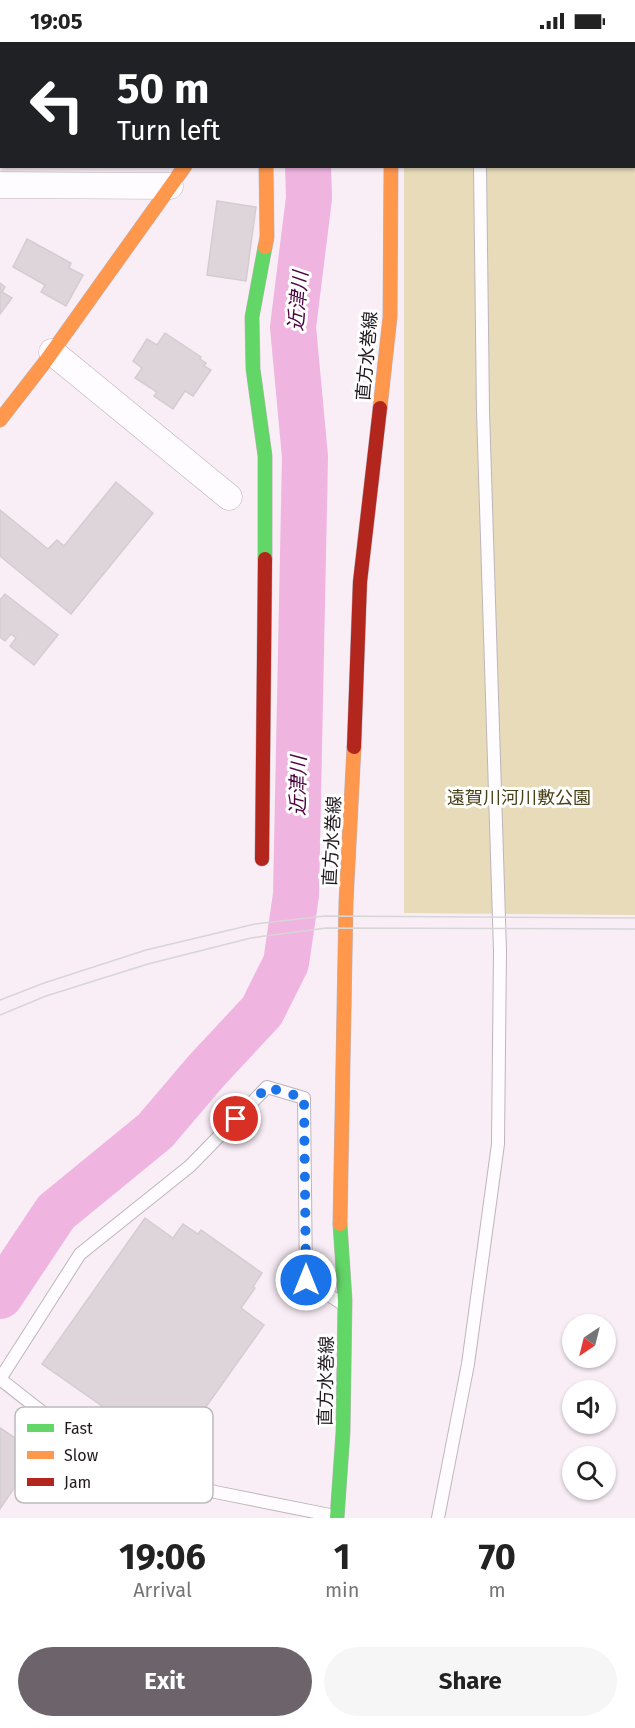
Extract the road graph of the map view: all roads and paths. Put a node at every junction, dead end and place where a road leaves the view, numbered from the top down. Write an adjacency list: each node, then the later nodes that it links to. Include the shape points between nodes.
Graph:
1 (266, 168): 9 (main road, via 267,237 252,318 253,369 265,456)
2 (391, 168): 10 (main road, 直方水巻線, via 390,317 360,582 346,902 340,1232)
3 (480, 168): 15 (lane, via 483,411 500,951 498,1144 468,1364)
4 (177, 176): 5 (street); 6 (main road)
5 (3, 182)
6 (52, 352): 7 (main road); 8 (street)
7 (0, 420)
8 (229, 497)
9 (262, 859)
10 (345, 1305): 11 (lane, via 306,1280 304,1098 267,1087 190,1166 80,1254); 14 (main road, 直方水巻線)
11 (0, 1379): 12 (lane)
12 (36, 1407)
13 (213, 1491): 14 (lane)
14 (337, 1517)
15 (438, 1518)

